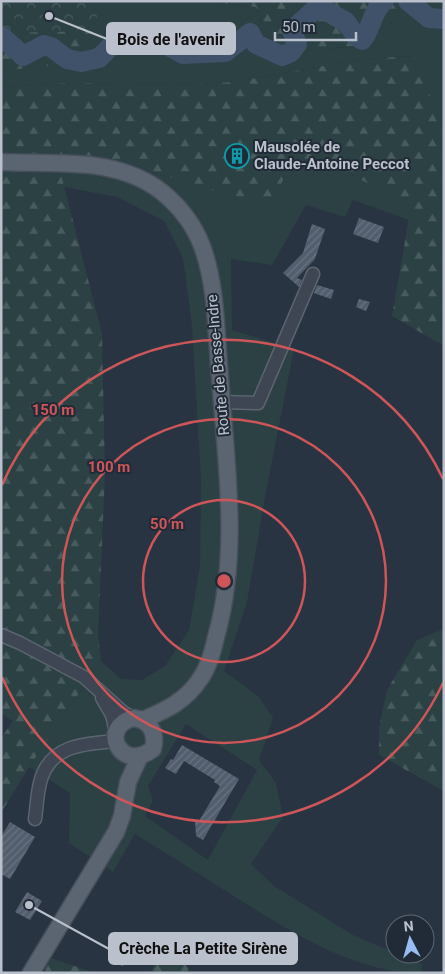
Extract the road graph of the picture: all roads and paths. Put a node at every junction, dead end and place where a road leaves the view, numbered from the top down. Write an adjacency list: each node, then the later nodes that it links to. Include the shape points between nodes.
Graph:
1 (1, 162): 3 (main road, Route de Basse-Indre, via 79,164 128,173 163,193 183,212 196,232 207,263)
2 (313, 274): 3 (street, via 258,404)
3 (222, 402): 6 (main road, Route de Basse-Indre, via 230,511 228,574 212,654 201,678)
4 (1, 635): 5 (street, via 70,669)
5 (95, 687): 7 (street, via 124,713); 9 (street, via 112,715)
6 (176, 705): 7 (main road, Route de Basse-Indre); 8 (main road, Route de Basse-Indre)
7 (138, 719): 8 (main road, via 149,725); 9 (main road, via 123,722)
8 (154, 738): 10 (main road, via 153,749)
9 (118, 741): 10 (main road, via 132,757); 11 (main road); 12 (street, via 74,746 54,757 42,776)
10 (140, 756): 11 (main road)
11 (128, 782): 13 (main road, via 116,832)
12 (35, 819)
13 (31, 973)

